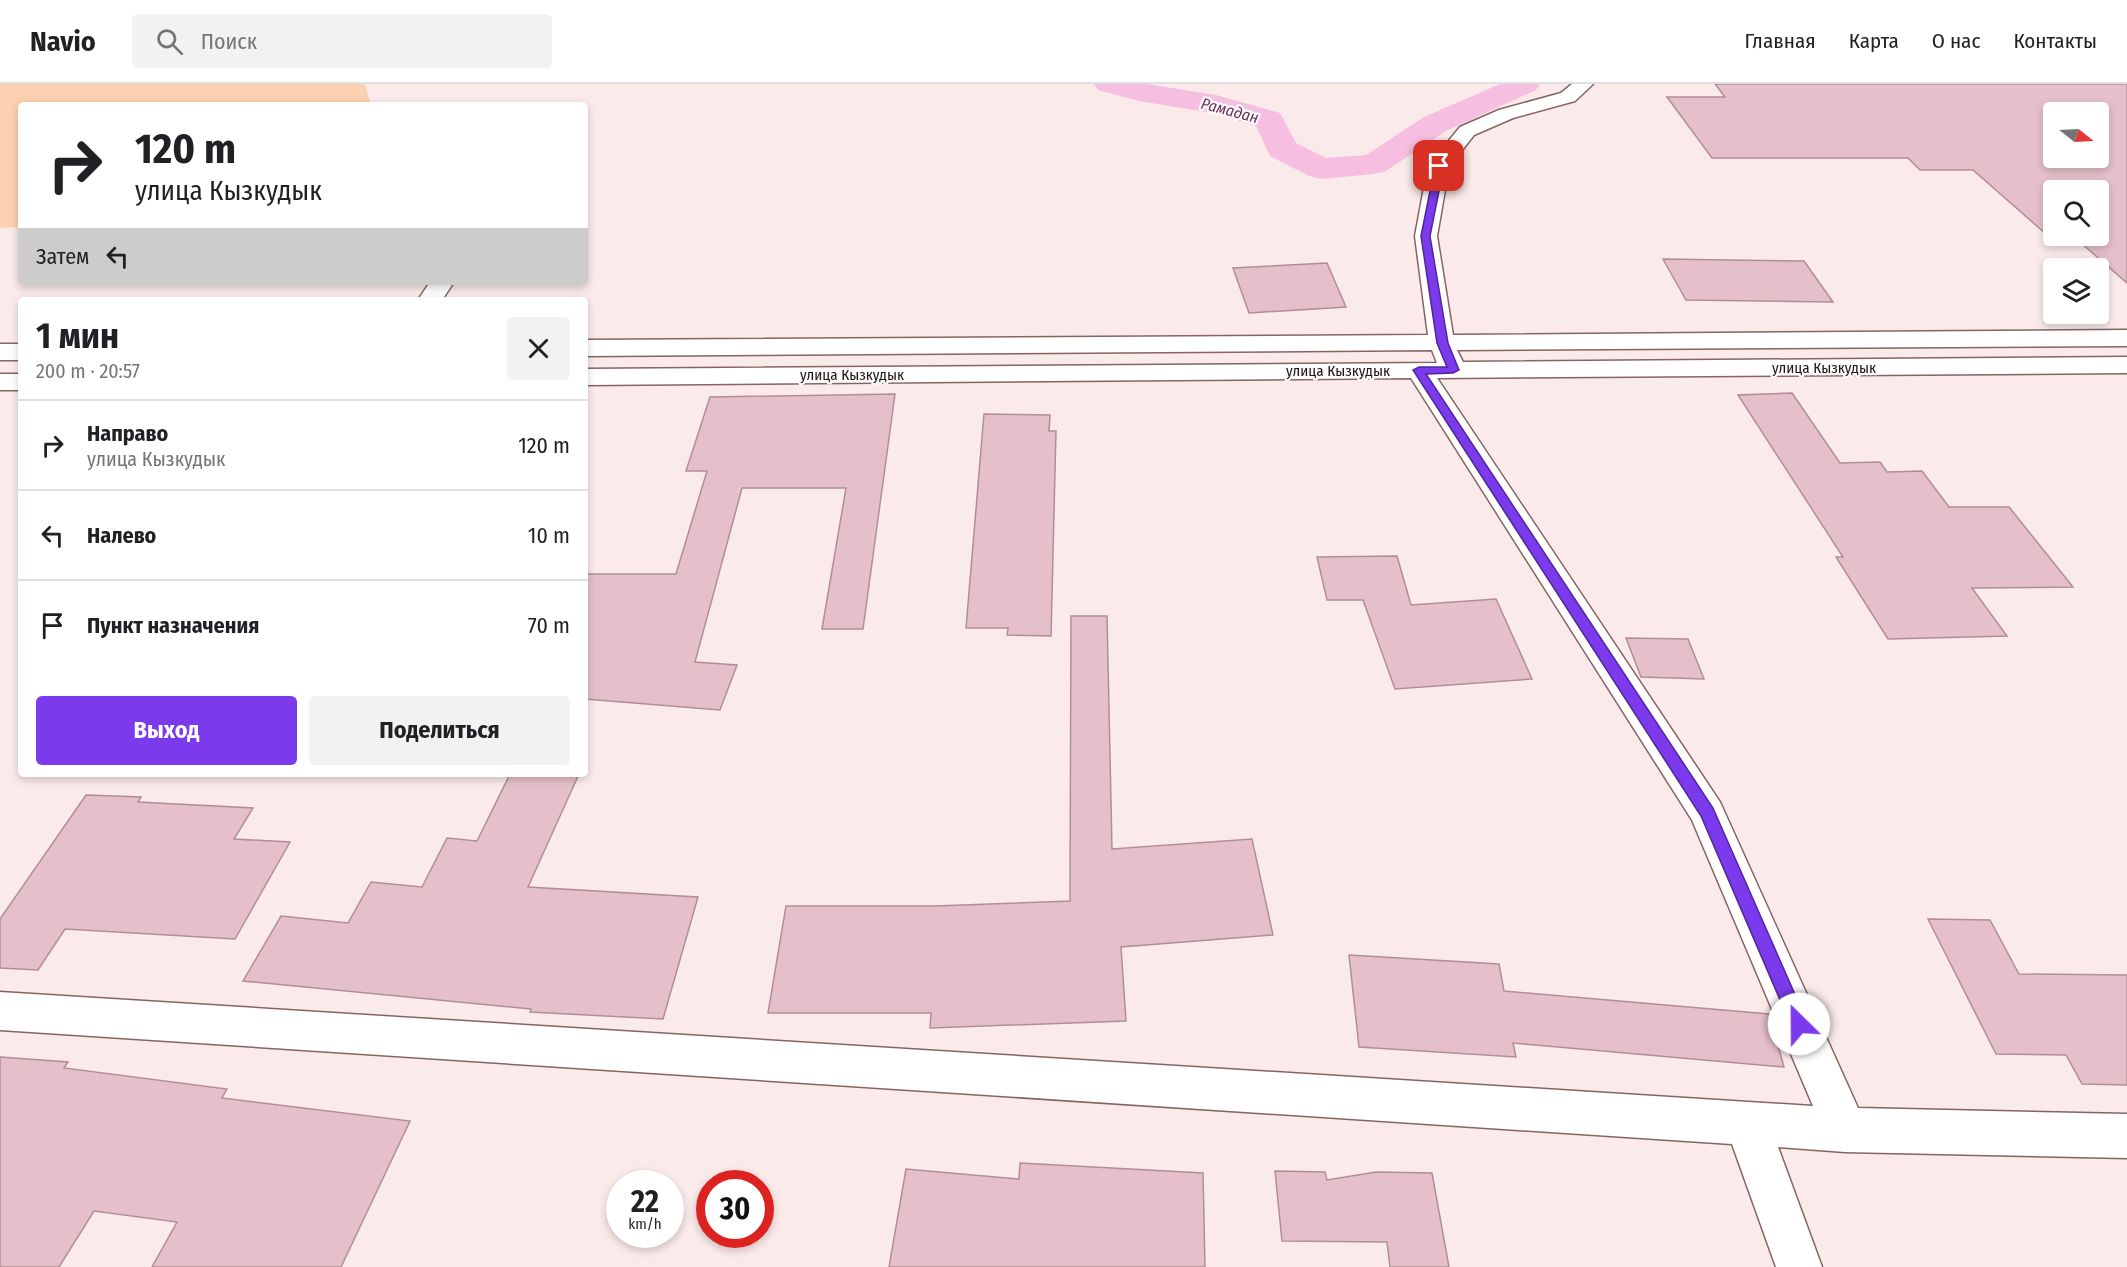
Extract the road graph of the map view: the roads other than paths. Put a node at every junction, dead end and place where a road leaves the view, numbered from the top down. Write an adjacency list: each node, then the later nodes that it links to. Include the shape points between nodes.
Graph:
1 (1582, 84): 4 (street, via 1569,98 1506,114 1467,131 1439,166 1426,236)
2 (2127, 338): 3 (street)
3 (1716, 341): 4 (street); 10 (street)
4 (1442, 343): 5 (street); 12 (street)
5 (1102, 345): 6 (street); 13 (street)
6 (588, 348)
7 (0, 352): 8 (street)
8 (18, 352)
9 (2127, 365): 10 (street, улица Кызкудык)
10 (1734, 368): 12 (street, улица Кызкудык)
11 (1419, 370): 12 (street, улица Кызкудык); 13 (street, улица Кызкудык); 19 (street, via 1707,813)
12 (1453, 370)
13 (1111, 373): 14 (street, улица Кызкудык)
14 (588, 377)
15 (0, 382): 16 (street)
16 (18, 382)
17 (0, 1011): 18 (street)
18 (1747, 1124): 19 (street); 21 (street)
19 (1845, 1130): 20 (street)
20 (2127, 1137)
21 (1799, 1267)

